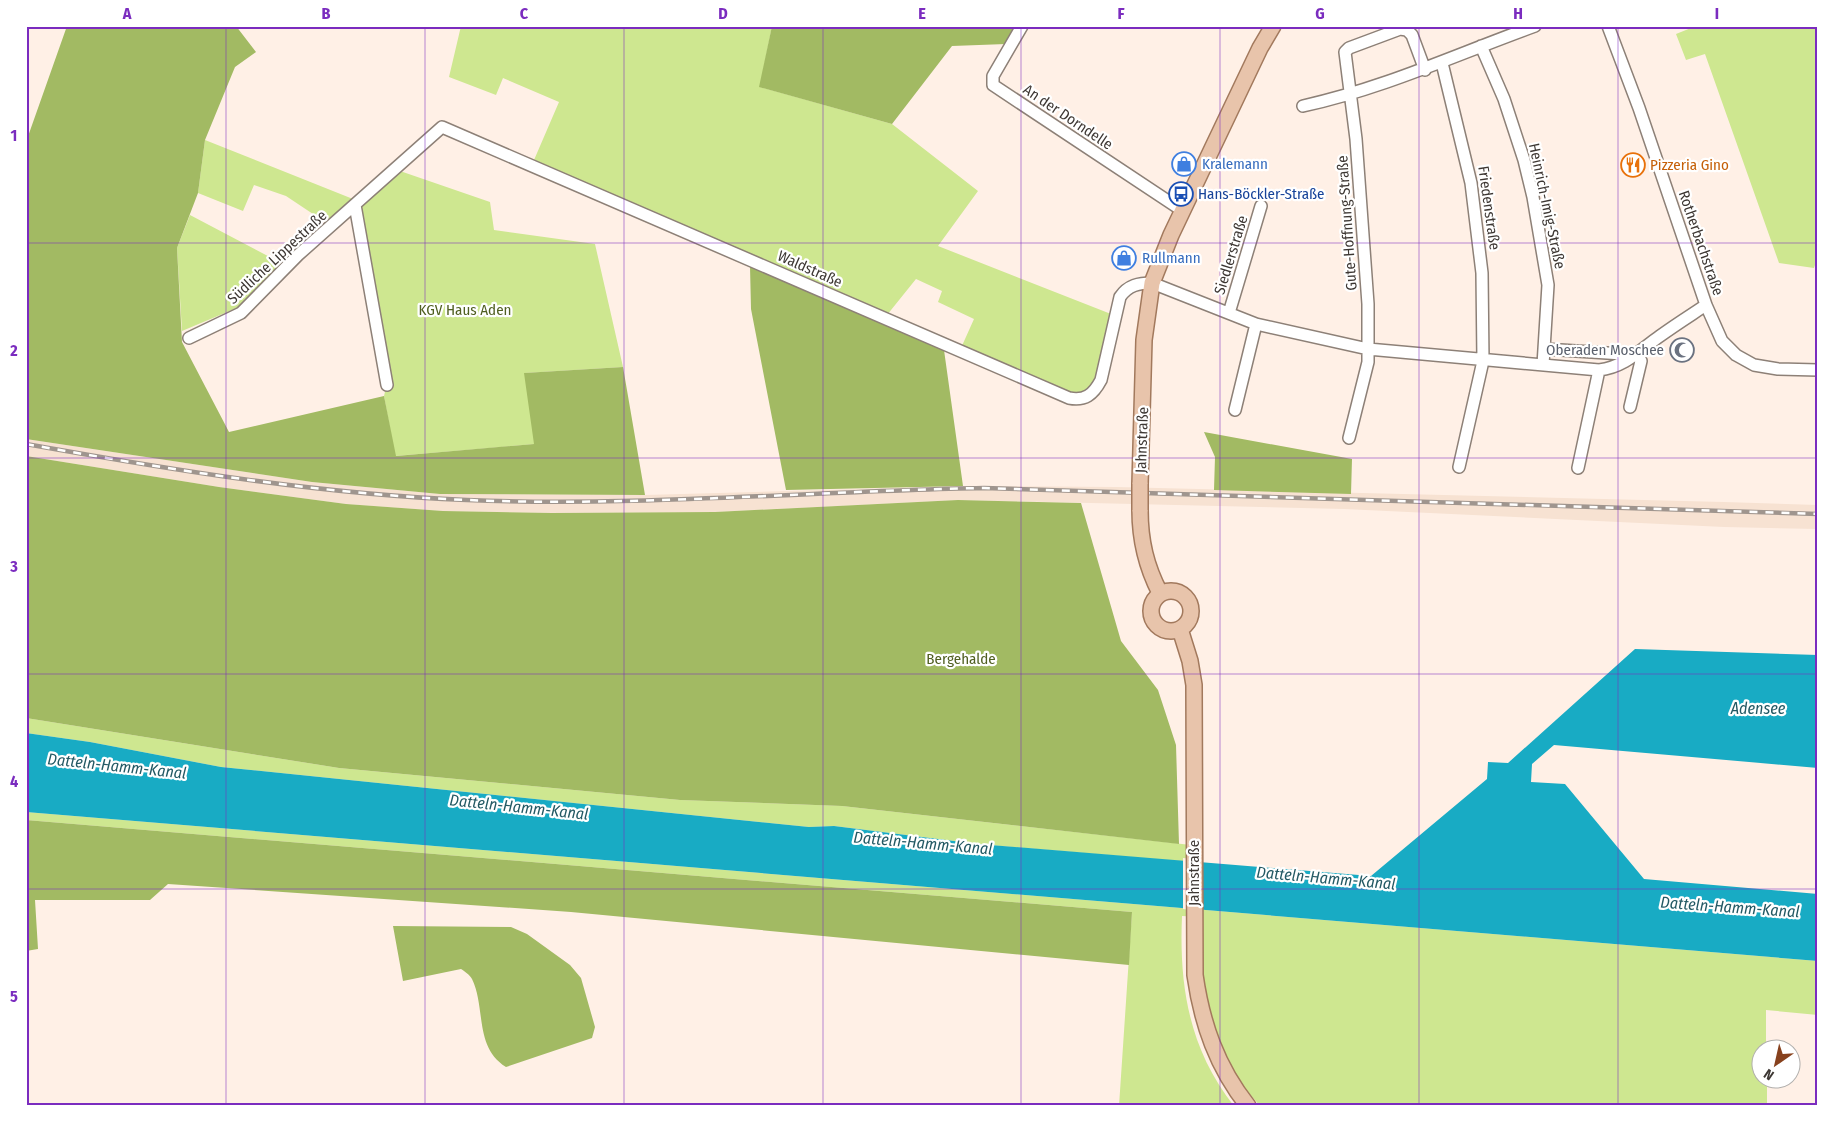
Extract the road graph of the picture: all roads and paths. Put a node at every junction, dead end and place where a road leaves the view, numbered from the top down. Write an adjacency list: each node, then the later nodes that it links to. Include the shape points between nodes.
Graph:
1 (1022, 26): 13 (street, An der Dorndelle, via 993,76 993,84)
2 (1273, 26): 13 (main road, Jahnstraße)
3 (1535, 26): 5 (street)
4 (1608, 26): 15 (street, Rotherbachstraße)
5 (1481, 46): 6 (street); 20 (street, Heinrich-Imig-Straße, via 1504,99 1533,197 1548,285)
6 (1442, 63): 7 (street); 22 (street, Friedenstraße, via 1466,156 1478,229)
7 (1425, 70): 8 (street); 8 (street, Gute-Hoffnung-Straße, via 1412,35 1407,30 1400,30 1345,52)
8 (1350, 96): 9 (street); 19 (street, Gute-Hoffnung-Straße, via 1366,262)
9 (1303, 106)
10 (442, 127): 11 (street, Südliche Lippestraße); 14 (street, Waldstraße, via 1068,398 1079,400 1096,391 1123,292 1137,284)
11 (355, 205): 18 (street, Südliche Lippestraße, via 298,255 241,313); 26 (street)
12 (1261, 206): 16 (street, Siedlerstraße)
13 (1183, 211): 14 (main road, Jahnstraße)
14 (1152, 283): 16 (street); 32 (main road, Jahnstraße, bridge, via 1144,340 1140,532 1143,554)
15 (1706, 305): 21 (street, via 1659,336); 25 (street, Rotherbachstraße, via 1722,341 1744,360 1763,367)
16 (1229, 313): 17 (street)
17 (1256, 324): 19 (street); 28 (street)
18 (189, 338)
19 (1368, 349): 22 (street); 29 (street, via 1368,362)
20 (1545, 349): 21 (street); 23 (street, Heinrich-Imig-Straße)
21 (1638, 355): 24 (street, via 1611,369); 27 (street, via 1641,361)
22 (1483, 361): 23 (street); 30 (street)
23 (1543, 365): 24 (street)
24 (1600, 370): 31 (street)
25 (1818, 370)
26 (386, 385)
27 (1630, 407)
28 (1235, 410)
29 (1349, 438)
30 (1460, 466)
31 (1578, 468)
32 (1160, 593): 33 (main road, via 1153,602 1152,619 1161,629); 33 (main road, via 1178,591 1190,603 1192,615)
33 (1180, 630): 34 (main road, Jahnstraße, via 1194,685 1195,974 1206,1027 1222,1067)
34 (1248, 1106)

